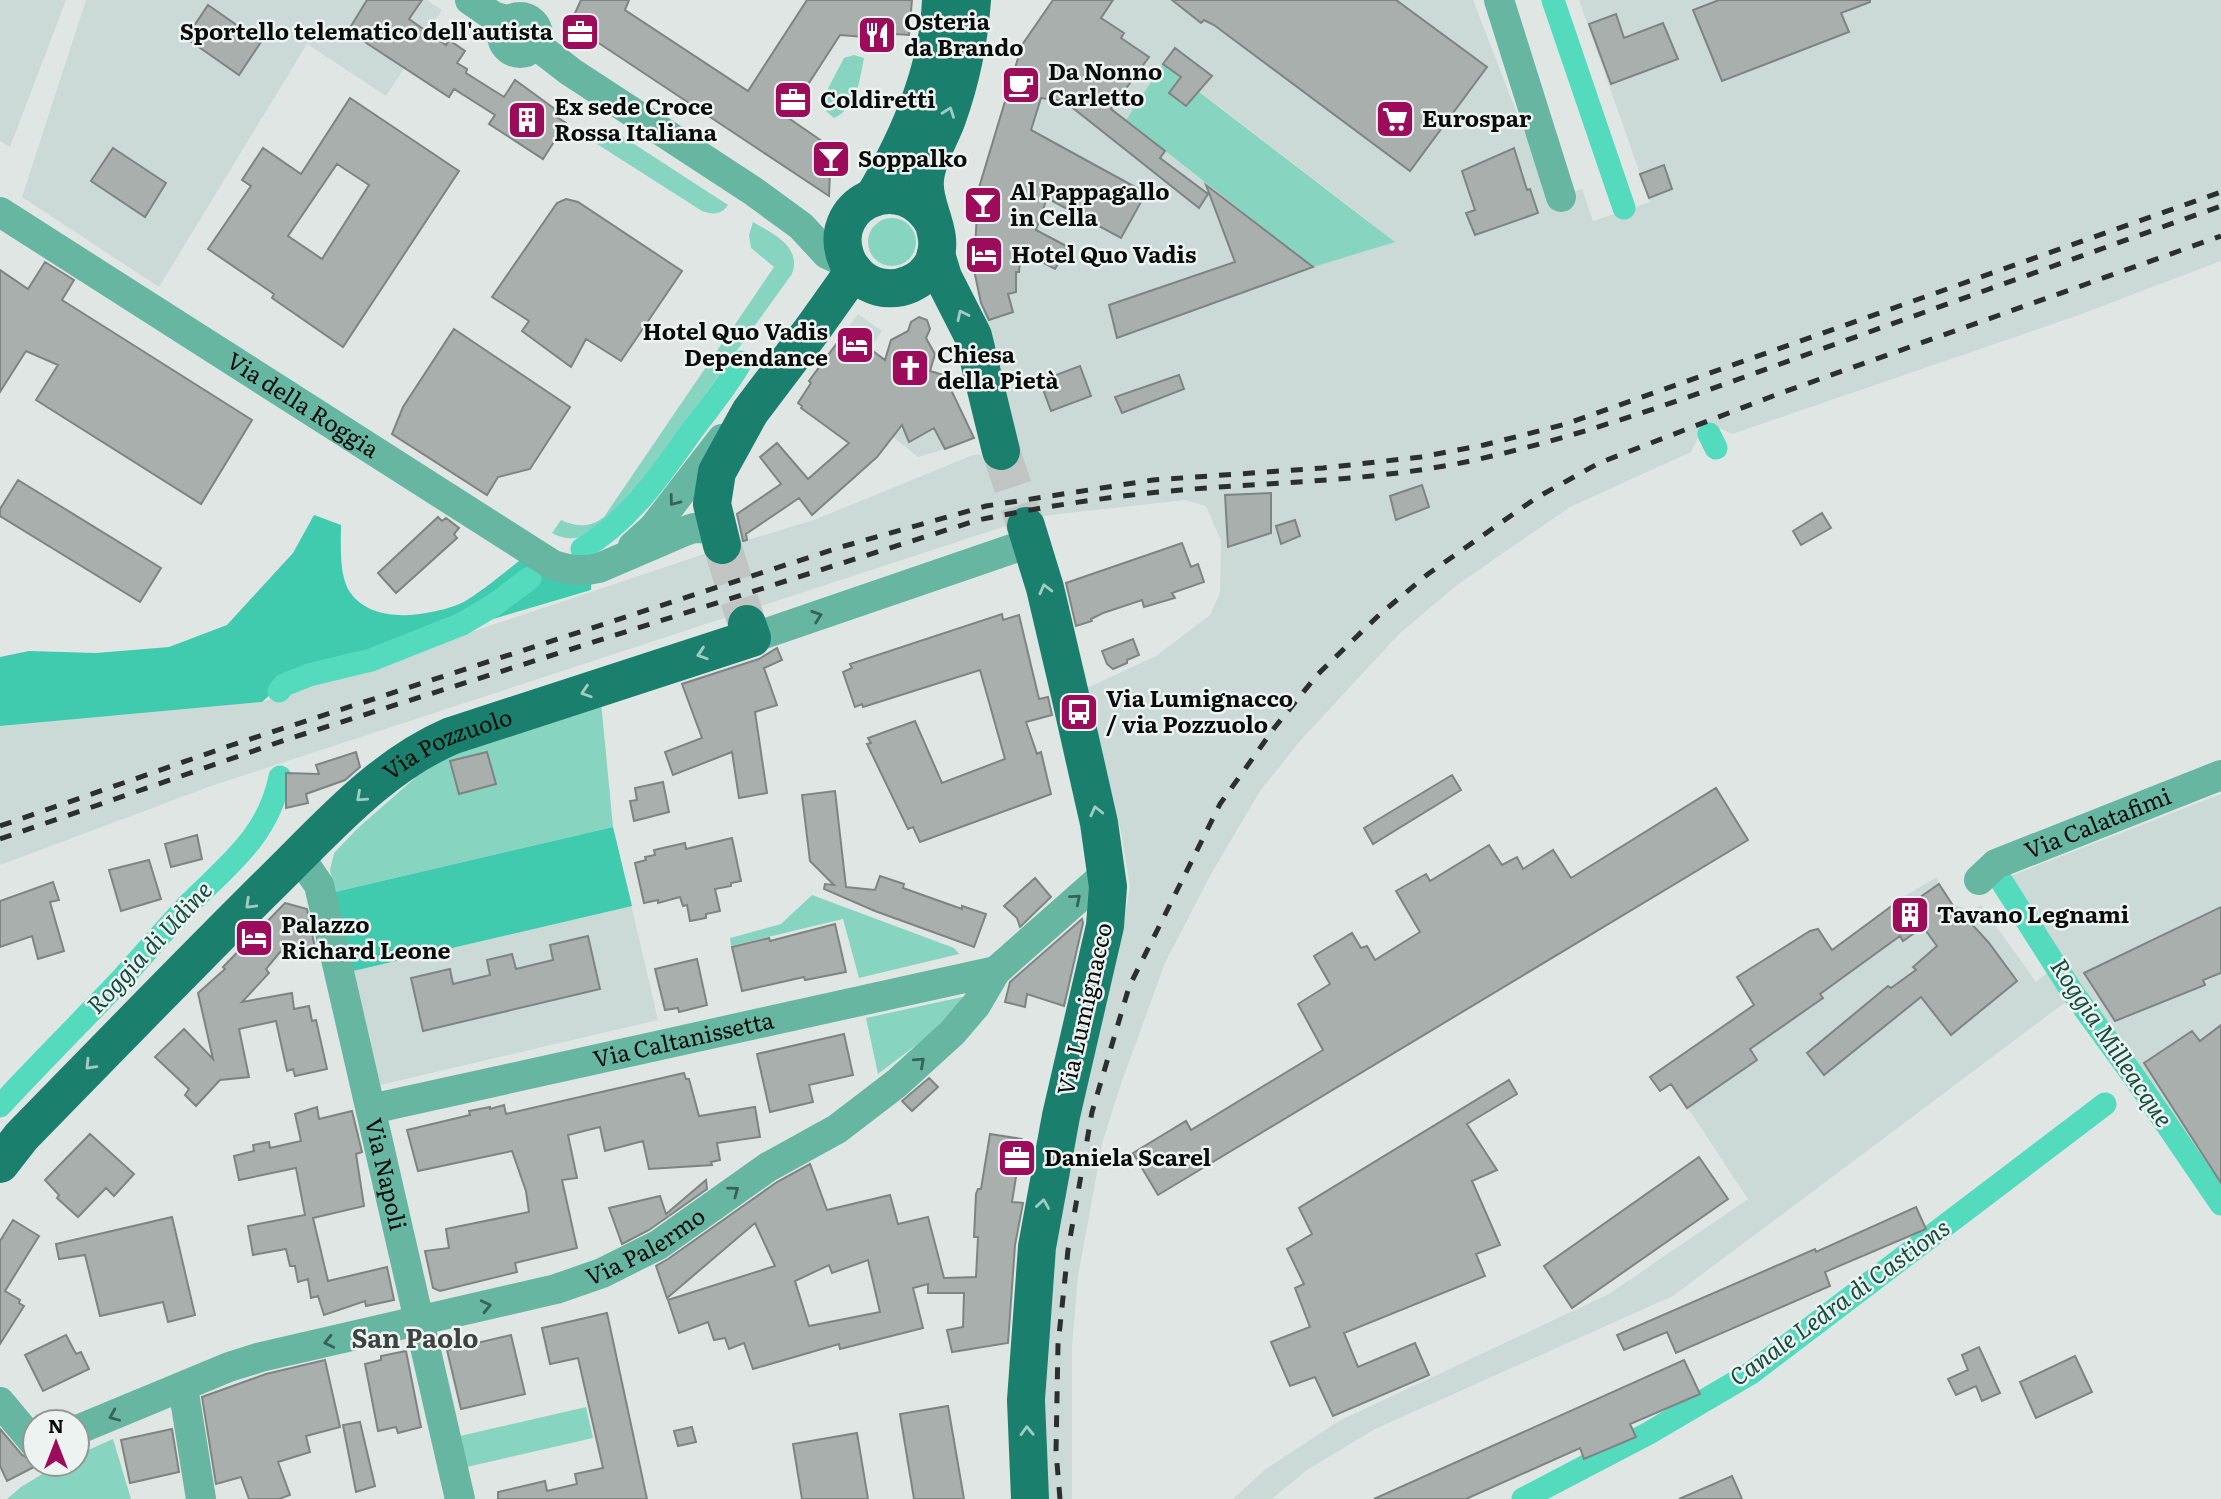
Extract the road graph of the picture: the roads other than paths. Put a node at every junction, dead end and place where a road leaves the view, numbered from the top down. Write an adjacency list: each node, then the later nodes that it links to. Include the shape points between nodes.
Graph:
1 (470, 0): 5 (street, via 493,16)
2 (941, 0): 7 (main road, via 921,97 901,148)
3 (972, 0): 11 (main road, one-way to 3, via 925,179 960,78)
4 (1499, 0): 6 (street)
5 (519, 13): 9 (street, via 538,33 536,45 571,72)
6 (1561, 197)
7 (873, 198): 10 (main road, via 861,204); 11 (main road, via 891,194 909,198 924,208)
8 (0, 212): 17 (street, Via della Roggia, via 545,561 578,571)
9 (801, 226): 10 (street); 12 (street, via 820,248)
10 (846, 226): 12 (main road, via 843,244)
11 (935, 239): 12 (main road, via 923,276 900,288 875,286); 14 (main road, one-way to 11, via 972,335 943,277)
12 (851, 267): 13 (main road, via 812,330)
13 (750, 412): 16 (main road, via 717,472 712,504); 17 (street, Via della Roggia, one-way to 17, via 729,430 654,527)
14 (1001, 451)
15 (1029, 534): 18 (street, Via Pozzuolo, one-way to 15); 21 (main road, Via Lumignacco, one-way to 15, via 1071,699)
16 (719, 537): 17 (street, Via della Roggia, via 694,528)
17 (611, 563)
18 (750, 631): 20 (main road, Via Pozzuolo, one-way to 20, via 416,752)
19 (2221, 775): 22 (street, Via Calatafimi, via 1996,864)
20 (299, 856): 24 (street, Via Napoli, via 319,885); 25 (main road, Via Pozzuolo, one-way to 25, via 115,1039 20,1137)
21 (1107, 873): 23 (street, Via Palermo, one-way to 21); 33 (main road, Via Lumignacco, one-way to 21, via 1026,1400 1037,1247 1061,1116 1105,926)
22 (1979, 880)
23 (996, 971): 24 (street, Via Caltanissetta); 26 (street, Via Palermo, one-way to 23, via 556,1289 658,1245 768,1167 837,1129 897,1083 965,1019)
24 (371, 1109): 26 (street, Via Napoli)
25 (0, 1164)
26 (419, 1322): 27 (street, Via Palermo, one-way to 27, via 261,1357); 31 (street, Via Napoli)
27 (183, 1387): 29 (street, Via Palermo, one-way to 29); 32 (street)
28 (0, 1402): 30 (street)
29 (91, 1424)
30 (21, 1427)
31 (453, 1497)
32 (201, 1499)
33 (1030, 1499)

